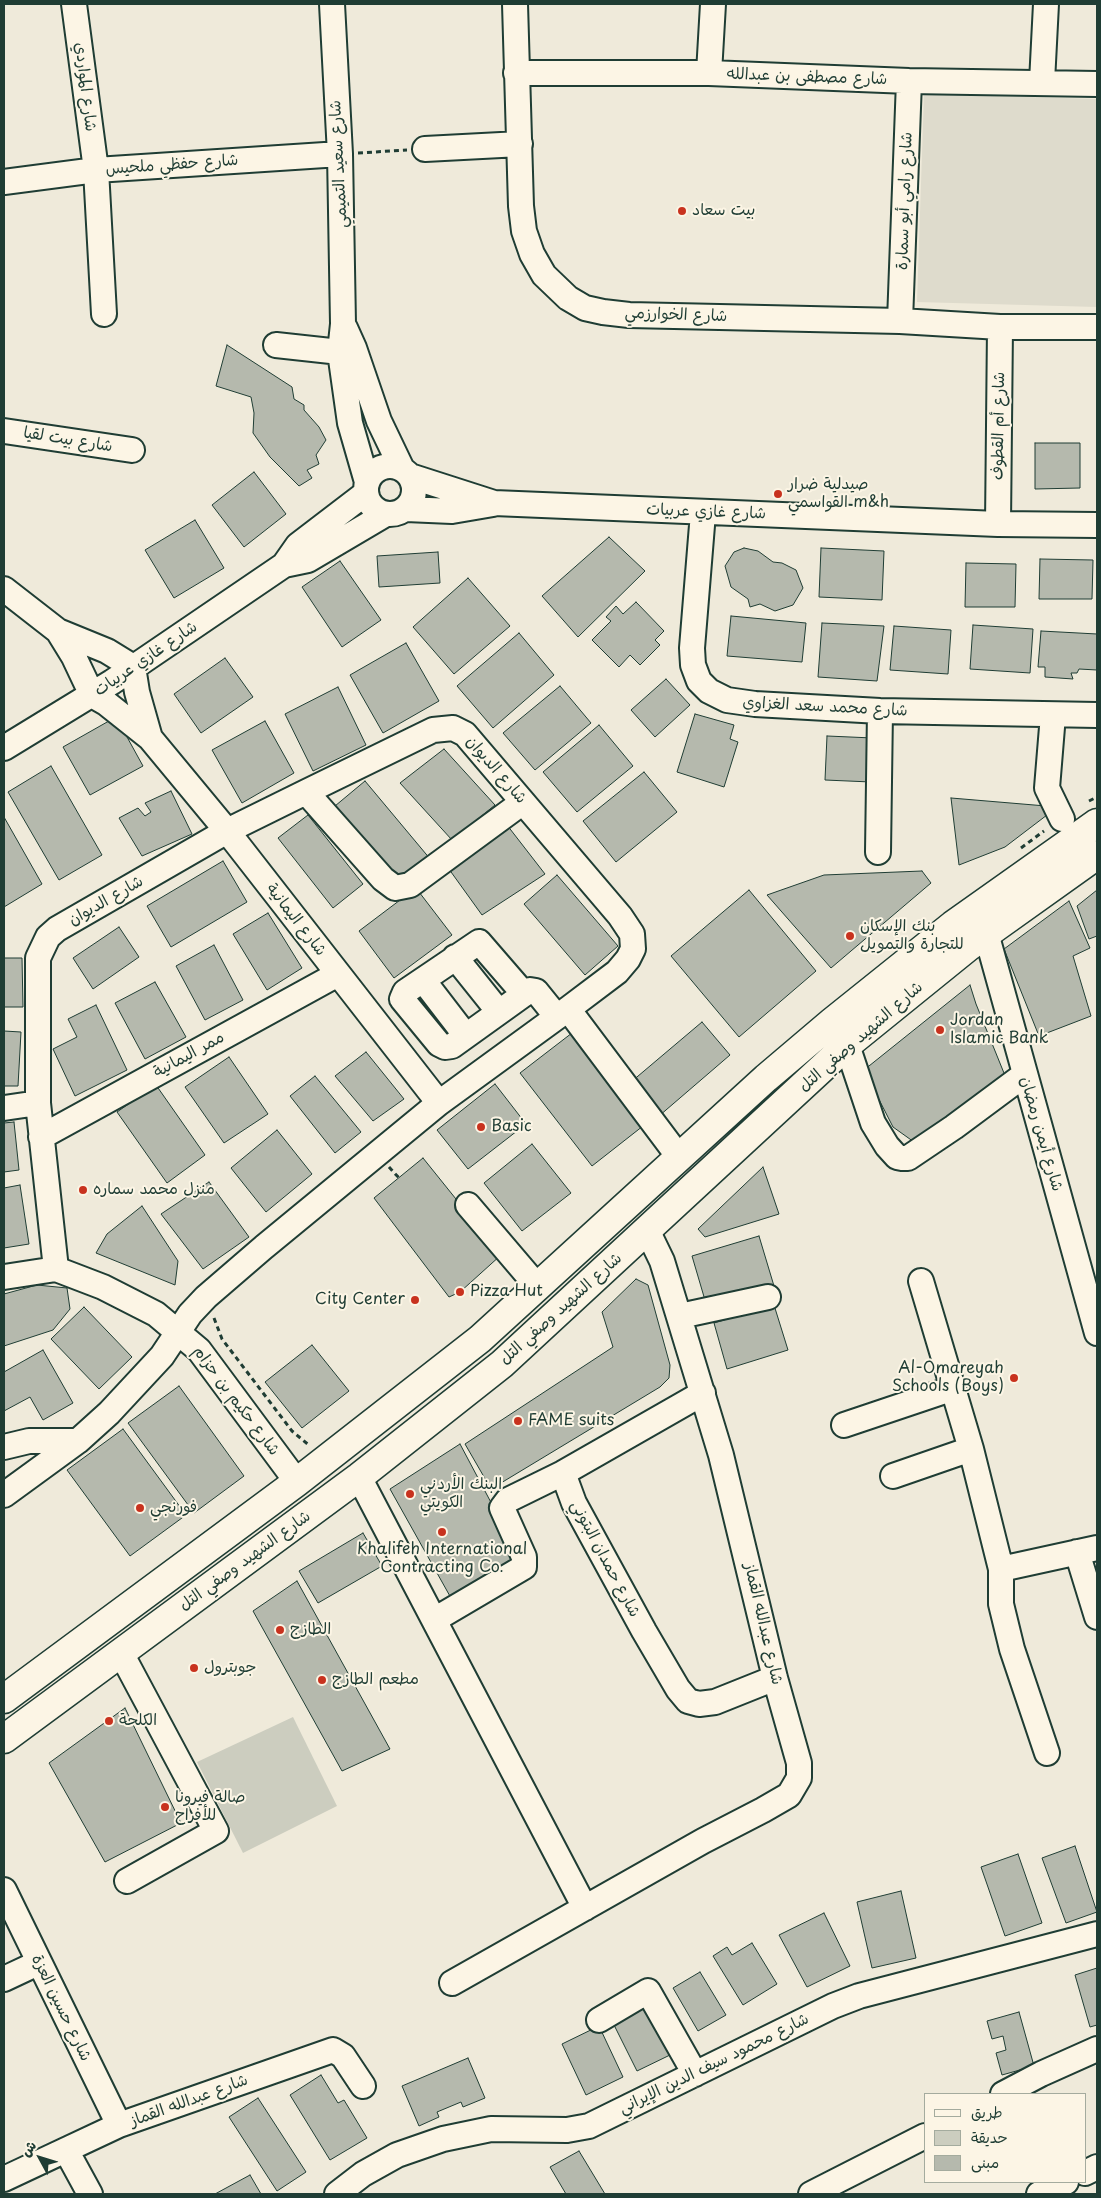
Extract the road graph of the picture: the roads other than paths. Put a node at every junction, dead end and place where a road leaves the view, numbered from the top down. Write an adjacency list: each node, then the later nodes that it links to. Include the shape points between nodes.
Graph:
1 (74, 4): 14 (street, شارع المواردي)
2 (332, 4): 13 (street, شارع سعيد التميمي)
3 (515, 4): 6 (street, شارع الخوارزمي)
4 (712, 4): 7 (street)
5 (1046, 4): 9 (street)
6 (516, 73): 7 (street, شارع مصطفى بن عبدالله); 11 (street, شارع الخوارزمي)
7 (708, 73): 8 (street, شارع مصطفى بن عبدالله)
8 (909, 81): 9 (street, شارع مصطفى بن عبدالله); 17 (street, شارع رامي أبو سمارة)
9 (1042, 82): 10 (street, شارع مصطفى بن عبدالله)
10 (1097, 84)
11 (520, 144): 12 (street); 17 (street, شارع الخوارزمي, via 521,206 524,231 532,254 555,287 585,308 629,315)
12 (425, 149)
13 (340, 154): 14 (street, شارع حفظي ملحيس); 18 (street, شارع سعيد التميمي)
14 (96, 170): 15 (street, شارع حفظي ملحيس); 16 (street, شارع المواردي)
15 (4, 182)
16 (104, 314)
17 (900, 321): 20 (street, شارع الخوارزمي)
18 (344, 324): 22 (street, شارع سعيد التميمي); 25 (street, شارع سعيد التميمي, via 378,421)
19 (1097, 327): 20 (street, شارع الخوارزمي)
20 (1000, 328): 30 (street, شارع أم القطوف)
21 (276, 345): 22 (street)
22 (340, 352): 26 (street, شارع سعيد التميمي, via 350,423)
23 (4, 431): 24 (street, شارع بيت لقيا)
24 (132, 450)
25 (406, 473): 26 (street, via 394,466 378,469); 27 (street, شارع غازي عربيات); 28 (street, via 414,485 414,494)
26 (367, 488): 28 (street, via 369,502 376,510); 32 (street, شارع غازي عربيات, via 298,545)
27 (494, 503): 28 (street, شارع غازي عربيات, via 452,511); 29 (street, شارع غازي عربيات)
28 (396, 512): 32 (street, شارع غازي عربيات, via 308,560)
29 (703, 513): 30 (street, شارع غازي عربيات); 37 (street, شارع محمد سعد الغزاوي, via 692,648 700,682 727,700)
30 (998, 524): 31 (street, شارع غازي عربيات)
31 (1097, 525)
32 (284, 565): 35 (street, شارع غازي عربيات)
33 (4, 589): 34 (street)
34 (58, 631): 35 (street, via 107,651); 36 (street)
35 (133, 667): 36 (street, شارع غازي عربيات); 40 (street, شارع اليمانية)
36 (92, 695): 40 (street, شارع اليمانية); 41 (street, شارع غازي عربيات)
37 (880, 711): 38 (street, شارع محمد سعد الغزاوي); 47 (street)
38 (1053, 715): 39 (street, شارع محمد سعد الغزاوي); 44 (street, via 1047,788)
39 (1097, 716)
40 (150, 738): 46 (street, شارع اليمانية)
41 (4, 748)
42 (306, 792): 43 (street, شارع الديوان, via 433,730 453,728 465,734); 43 (street, via 383,880 395,888 410,885); 46 (street, شارع الديوان)
43 (523, 802): 54 (street, شارع الديوان, via 632,934 633,949 617,972)
44 (1062, 819)
45 (1097, 823): 61 (main road, شارع الشهيد وصفي التل, via 918,953 766,1078)
46 (226, 831): 51 (street, شارع اليمانية); 57 (street, شارع الديوان, via 48,937 38,958)
47 (878, 852)
48 (1097, 855): 49 (main road, شارع الشهيد وصفي التل)
49 (986, 933): 55 (main road, شارع الشهيد وصفي التل); 56 (street, شارع أيمن رمضان)
50 (455, 957): 52 (street, via 479,942); 53 (street); 53 (street, via 423,980 466,1036)
51 (338, 974): 58 (street, شارع اليمانية); 60 (street, ممر اليمانية)
52 (524, 994): 53 (street); 54 (street, via 530,990 536,992)
53 (499, 1012)
54 (563, 1013): 58 (street, شارع الديوان); 61 (street)
55 (847, 1046): 56 (street, via 873,1123 887,1146 902,1158 908,1158); 63 (main road, شارع الشهيد وصفي التل)
56 (1024, 1075): 71 (street, شارع أيمن رمضان)
57 (38, 1103): 59 (street); 60 (street, شارع الديوان)
58 (439, 1103): 70 (street, شارع الديوان, via 206,1297 190,1314)
59 (4, 1108)
60 (41, 1137): 64 (street, شارع الديوان)
61 (679, 1157): 67 (main road, شارع الشهيد وصفي التل)
62 (468, 1205): 67 (street)
63 (647, 1230): 69 (street, شارع عبدالله القماز, via 662,1261); 80 (main road, شارع الشهيد وصفي التل, via 502,1364)
64 (56, 1269): 65 (street, شارع حكيم بن حزام); 70 (street, شارع حكيم بن حزام, via 126,1297)
65 (4, 1277)
66 (921, 1281): 72 (street)
67 (537, 1286): 81 (main road, شارع الشهيد وصفي التل, via 480,1339)
68 (768, 1296): 69 (street)
69 (680, 1316): 73 (street, شارع عبدالله القماز)
70 (180, 1332): 75 (street, شارع الديوان, via 138,1384); 81 (street, شارع حكيم بن حزام, via 216,1370)
71 (1097, 1334)
72 (954, 1388): 74 (street); 77 (street)
73 (703, 1393): 78 (street); 88 (street, شارع عبدالله القماز, via 741,1530)
74 (844, 1424)
75 (78, 1441): 76 (street, via 29,1441); 82 (street, شارع الديوان)
76 (4, 1447)
77 (971, 1449): 79 (street); 84 (street)
78 (563, 1473): 86 (street, via 504,1505 502,1511 524,1558 524,1568); 88 (street, شارع حمدان البتوني, via 574,1503 616,1580 688,1701 699,1704 715,1702)
79 (893, 1476)
80 (359, 1478): 86 (street); 87 (main road, شارع الشهيد وصفي التل)
81 (297, 1482): 89 (main road, شارع الشهيد وصفي التل)
82 (4, 1495)
83 (1087, 1550): 84 (street); 85 (street)
84 (1001, 1569): 91 (street, via 1001,1604 1012,1649)
85 (1097, 1617)
86 (434, 1620): 94 (street)
87 (121, 1653): 90 (main road, شارع الشهيد وصفي التل); 92 (street, via 216,1831)
88 (775, 1678): 94 (street, شارع عبدالله القماز, via 799,1763 799,1778 789,1794)
89 (4, 1699)
90 (4, 1739)
91 (1047, 1753)
92 (127, 1881)
93 (4, 1890): 96 (street, شارع حسين العزة)
94 (584, 1908): 98 (street, شارع عبدالله القماز)
95 (1097, 1934): 101 (street, شارع محمود سيف الدين الإيراني, via 859,1996)
96 (38, 1963): 97 (street); 104 (street, شارع حسين العزة)
97 (4, 1978)
98 (452, 1983)
99 (599, 2020): 101 (street, via 648,1991)
100 (1097, 2048): 103 (street)
101 (695, 2074): 110 (street, شارع محمود سيف الدين الإيراني, via 589,2126 567,2130 491,2129 443,2139 397,2155)
102 (363, 2086): 104 (street, شارع عبدالله القماز, via 343,2056 333,2050)
103 (1005, 2093)
104 (119, 2126): 106 (street, شارع عبدالله القماز)
105 (924, 2137): 111 (street)
106 (66, 2150): 107 (street, شارع عبدالله القماز); 109 (street)
107 (4, 2179)
108 (1064, 2183): 112 (street)
109 (90, 2194)
110 (337, 2194)
111 (812, 2194)
112 (1039, 2194)

